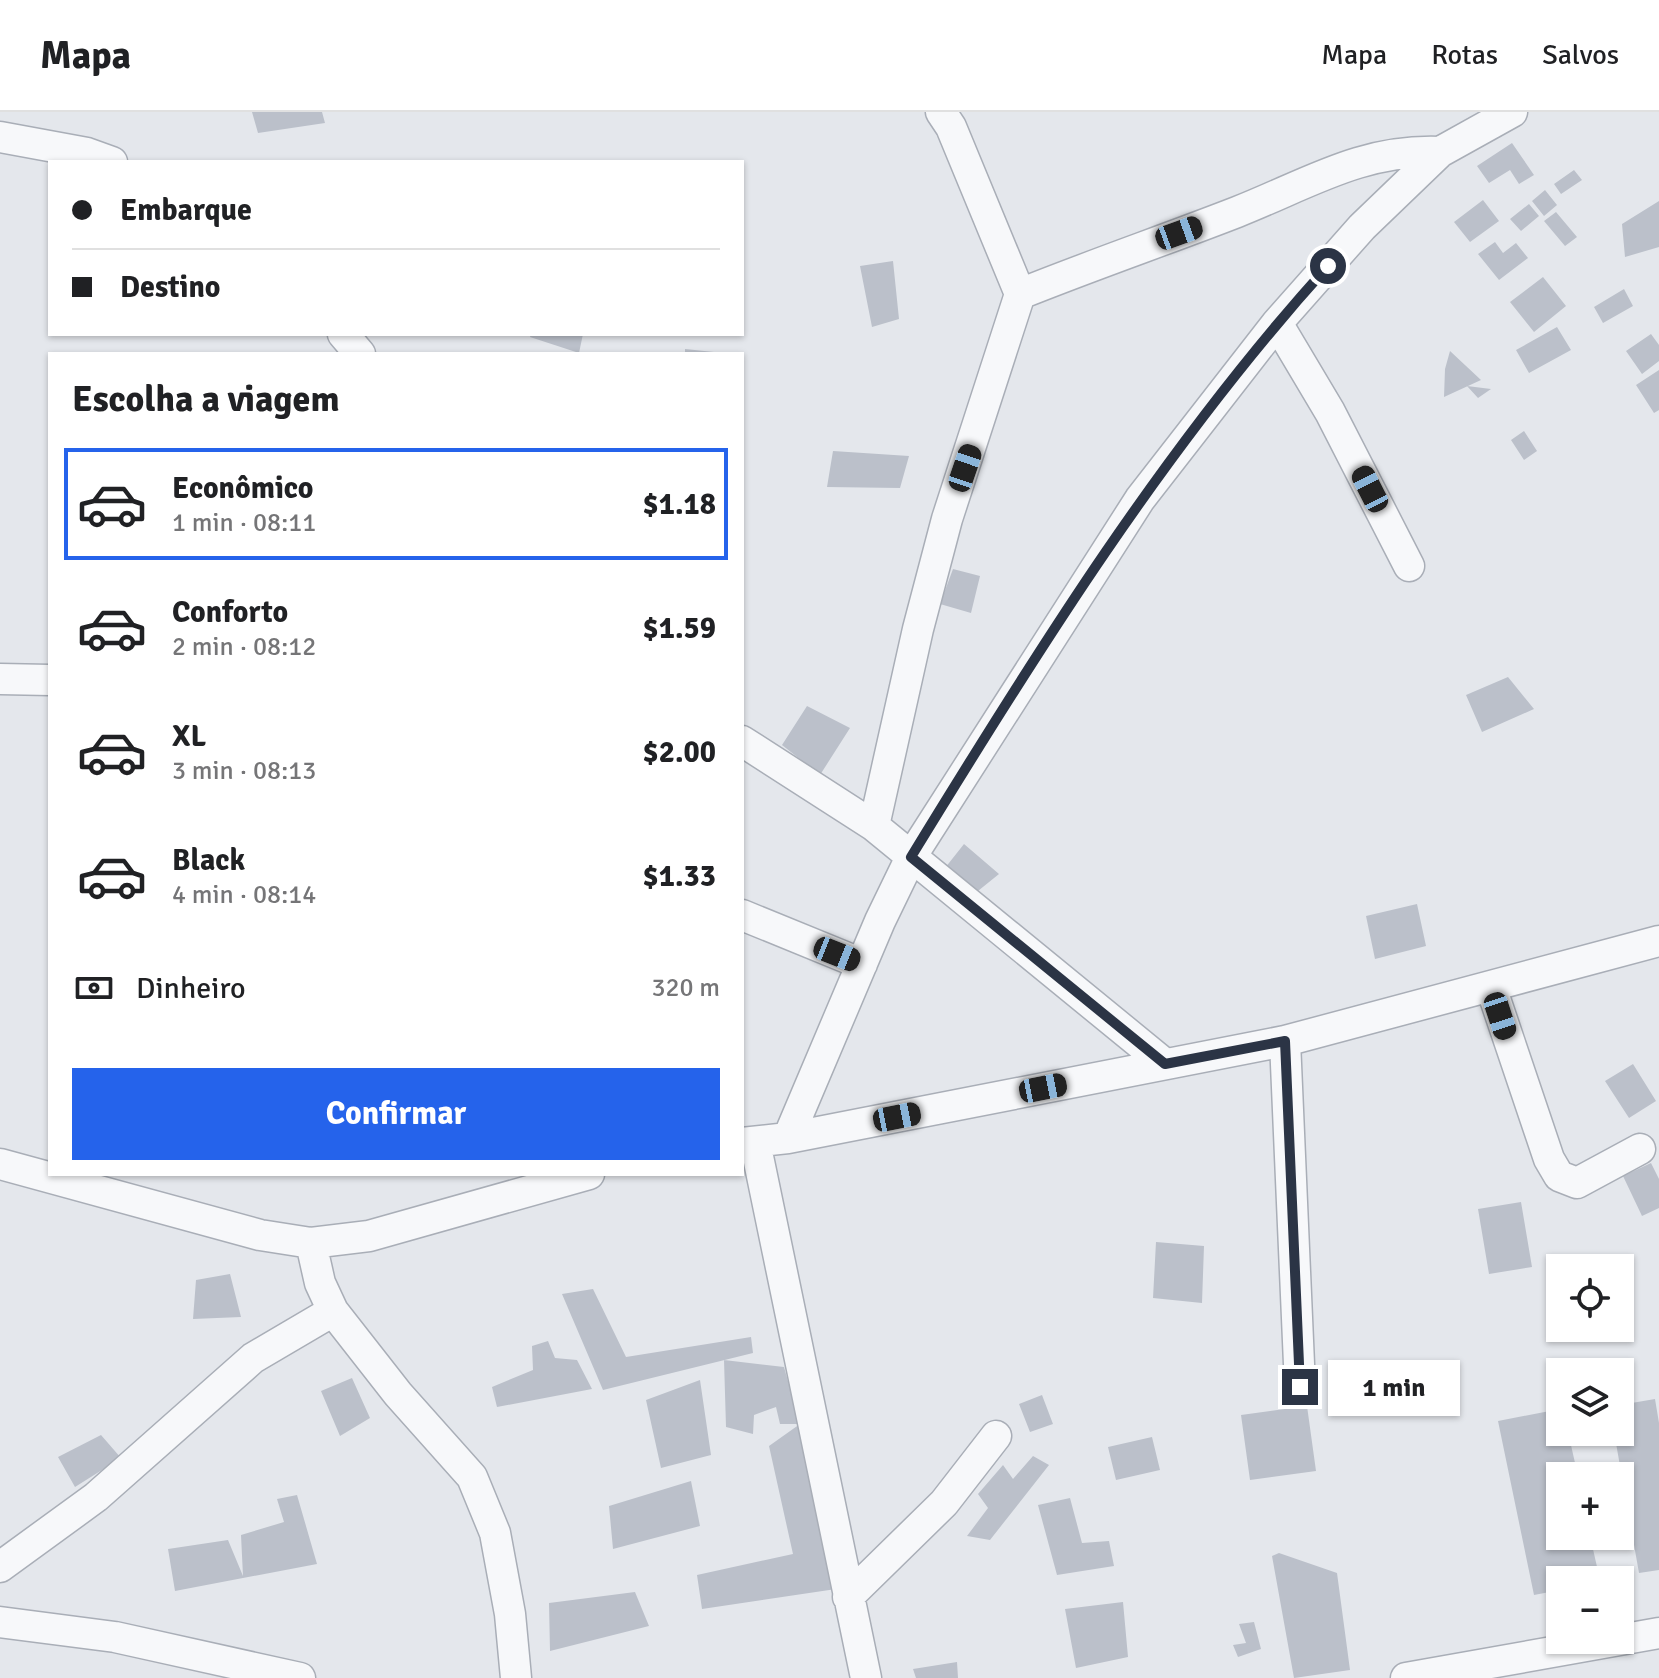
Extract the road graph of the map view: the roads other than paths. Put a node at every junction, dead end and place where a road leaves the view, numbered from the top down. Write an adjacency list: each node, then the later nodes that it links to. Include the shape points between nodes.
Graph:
1 (941, 112): 6 (street)
2 (1512, 112): 4 (street)
3 (0, 137): 5 (street)
4 (1440, 152): 6 (street, via 1366,158); 7 (street, via 1362,227)
5 (106, 160)
6 (1020, 294): 14 (street, via 947,519)
7 (1277, 323): 10 (street, via 1330,412); 15 (street, via 1140,499)
8 (345, 336): 9 (street)
9 (358, 352)
10 (1409, 566)
11 (0, 679): 12 (street)
12 (48, 680)
13 (744, 742): 14 (street)
14 (874, 826): 15 (street)
15 (911, 857): 18 (street); 21 (street)
16 (744, 916): 18 (street)
17 (1659, 941): 19 (street)
18 (862, 964): 22 (street)
19 (1491, 987): 20 (street); 24 (street, via 1534,1119 1559,1176 1577,1183)
20 (1285, 1041): 21 (street); 29 (street)
21 (1165, 1064): 22 (street)
22 (788, 1138): 23 (street)
23 (749, 1142): 32 (street)
24 (1640, 1149)
25 (0, 1164): 27 (street, via 260,1235)
26 (582, 1176): 27 (street, via 369,1236)
27 (311, 1243): 28 (street)
28 (333, 1311): 31 (street, via 253,1358 96,1497); 36 (street, via 472,1477 495,1533)
29 (1300, 1387)
30 (996, 1436): 32 (street, via 944,1503)
31 (0, 1567)
32 (848, 1597): 37 (street)
33 (0, 1622): 35 (street, via 115,1637)
34 (1659, 1633): 38 (street)
35 (300, 1678)
36 (516, 1678)
37 (866, 1678)
38 (1406, 1678)

